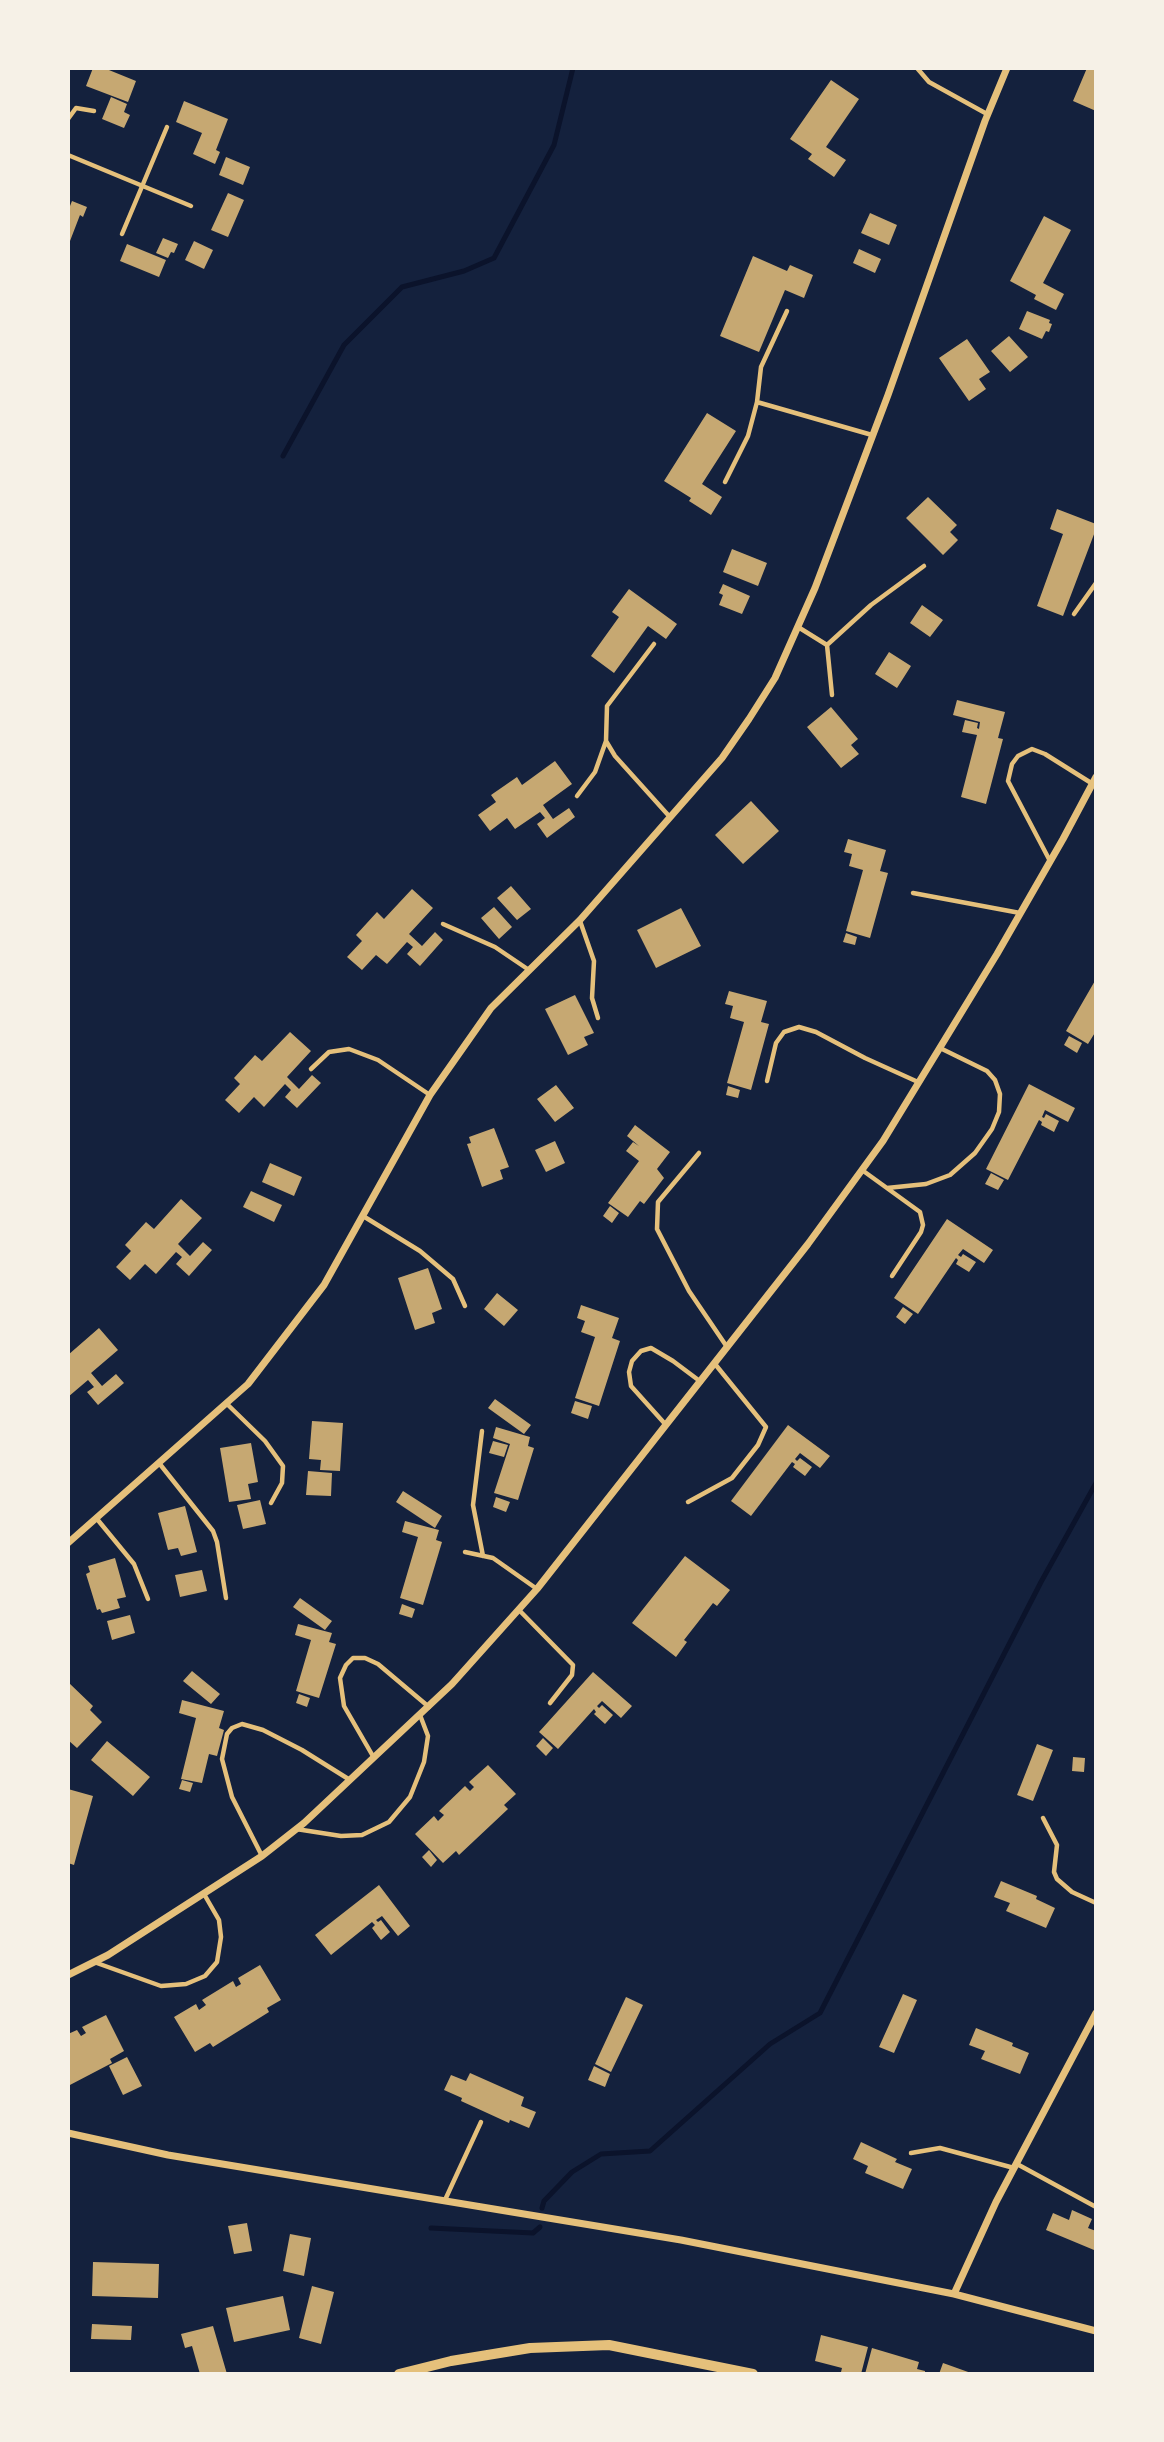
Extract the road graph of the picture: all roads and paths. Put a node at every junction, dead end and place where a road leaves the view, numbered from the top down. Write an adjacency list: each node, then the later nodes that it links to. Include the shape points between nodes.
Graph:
1 (917, 68): 4 (lane, via 929,82)
2 (1007, 68): 4 (street)
3 (94, 111): 5 (lane, via 76,108)
4 (988, 114): 13 (street)
5 (68, 119)
6 (167, 127): 8 (lane)
7 (68, 155): 8 (lane)
8 (142, 186): 9 (lane); 10 (lane)
9 (191, 206)
10 (121, 234)
11 (787, 311): 12 (lane, via 761,367)
12 (757, 402): 13 (lane); 14 (lane, via 748,436)
13 (872, 435): 18 (street)
14 (725, 482)
15 (924, 566): 20 (lane, via 871,604)
16 (1096, 583): 17 (lane)
17 (1074, 614)
18 (798, 627): 20 (lane); 26 (street, via 775,678 749,719 722,758)
19 (654, 644): 22 (lane, via 607,706)
20 (827, 645): 21 (lane)
21 (832, 695)
22 (606, 741): 25 (lane, via 595,772); 26 (lane)
23 (1096, 777): 24 (street)
24 (1094, 786): 27 (street); 27 (lane, via 1032,749 1012,764 1008,781)
25 (577, 796)
26 (669, 816): 30 (street)
27 (1050, 862): 29 (street)
28 (913, 893): 29 (lane)
29 (1020, 913): 34 (street)
30 (580, 920): 32 (street); 33 (lane, via 594,961 592,998)
31 (443, 924): 32 (lane, via 495,947)
32 (529, 970): 38 (street, via 491,1007)
33 (598, 1018)
34 (940, 1048): 37 (street); 41 (lane, via 987,1071 1000,1094 999,1112 975,1153 950,1175 926,1184)
35 (312, 1069): 38 (lane, via 329,1052 349,1049 378,1060)
36 (767, 1081): 37 (lane, via 775,1043 784,1032 799,1027)
37 (919, 1082): 40 (street)
38 (430, 1095): 42 (street)
39 (699, 1153): 45 (lane, via 658,1202 657,1229 689,1291)
40 (861, 1170): 41 (lane); 45 (street)
41 (887, 1188): 43 (lane, via 920,1212 923,1225)
42 (363, 1216): 44 (lane, via 420,1251 453,1279); 48 (street, via 324,1285 248,1384)
43 (892, 1276)
44 (465, 1306)
45 (727, 1347): 46 (street)
46 (715, 1364): 47 (street); 52 (lane, via 766,1427 732,1478)
47 (701, 1382): 49 (street); 49 (lane, via 650,1348 632,1361 631,1386)
48 (226, 1403): 51 (street); 53 (lane, via 283,1466 282,1483)
49 (667, 1425): 58 (street)
50 (482, 1431): 57 (lane, via 473,1505)
51 (159, 1463): 54 (street); 59 (lane, via 213,1531)
52 (688, 1502)
53 (271, 1503)
54 (96, 1518): 55 (street); 60 (lane, via 134,1564)
55 (68, 1543)
56 (465, 1552): 57 (lane)
57 (483, 1556): 58 (lane, via 493,1558)
58 (537, 1589): 61 (street)
59 (226, 1598)
60 (148, 1599)
61 (518, 1610): 62 (lane, via 573,1665 572,1675); 63 (street)
62 (550, 1703)
63 (429, 1707): 64 (street); 65 (lane, via 378,1664 353,1658 340,1678 344,1706)
64 (420, 1715): 65 (street); 68 (lane, via 428,1737 424,1762 410,1797 389,1822 362,1835)
65 (374, 1758): 66 (street)
66 (351, 1781): 68 (street); 69 (lane, via 263,1730 242,1724 232,1728 222,1759 232,1797)
67 (1042, 1818): 71 (lane, via 1057,1846 1057,1879)
68 (296, 1829): 69 (street)
69 (262, 1856): 70 (street)
70 (204, 1893): 72 (street); 72 (lane, via 219,1920 221,1937 217,1962 205,1976 186,1984 161,1986)
71 (1096, 1903)
72 (93, 1962): 73 (street)
73 (68, 1975)
74 (1096, 2014): 75 (street)
75 (1092, 2030): 79 (street)
76 (481, 2122): 80 (lane)
77 (68, 2133): 80 (street, via 168,2155)
78 (911, 2153): 79 (lane, via 940,2148)
79 (1015, 2166): 81 (lane); 82 (street)
80 (445, 2201): 82 (street, via 681,2240)
81 (1096, 2207)
82 (954, 2294): 83 (street)
83 (1096, 2331)
84 (399, 2374): 85 (street, via 530,2347 609,2345)
85 (753, 2374)

